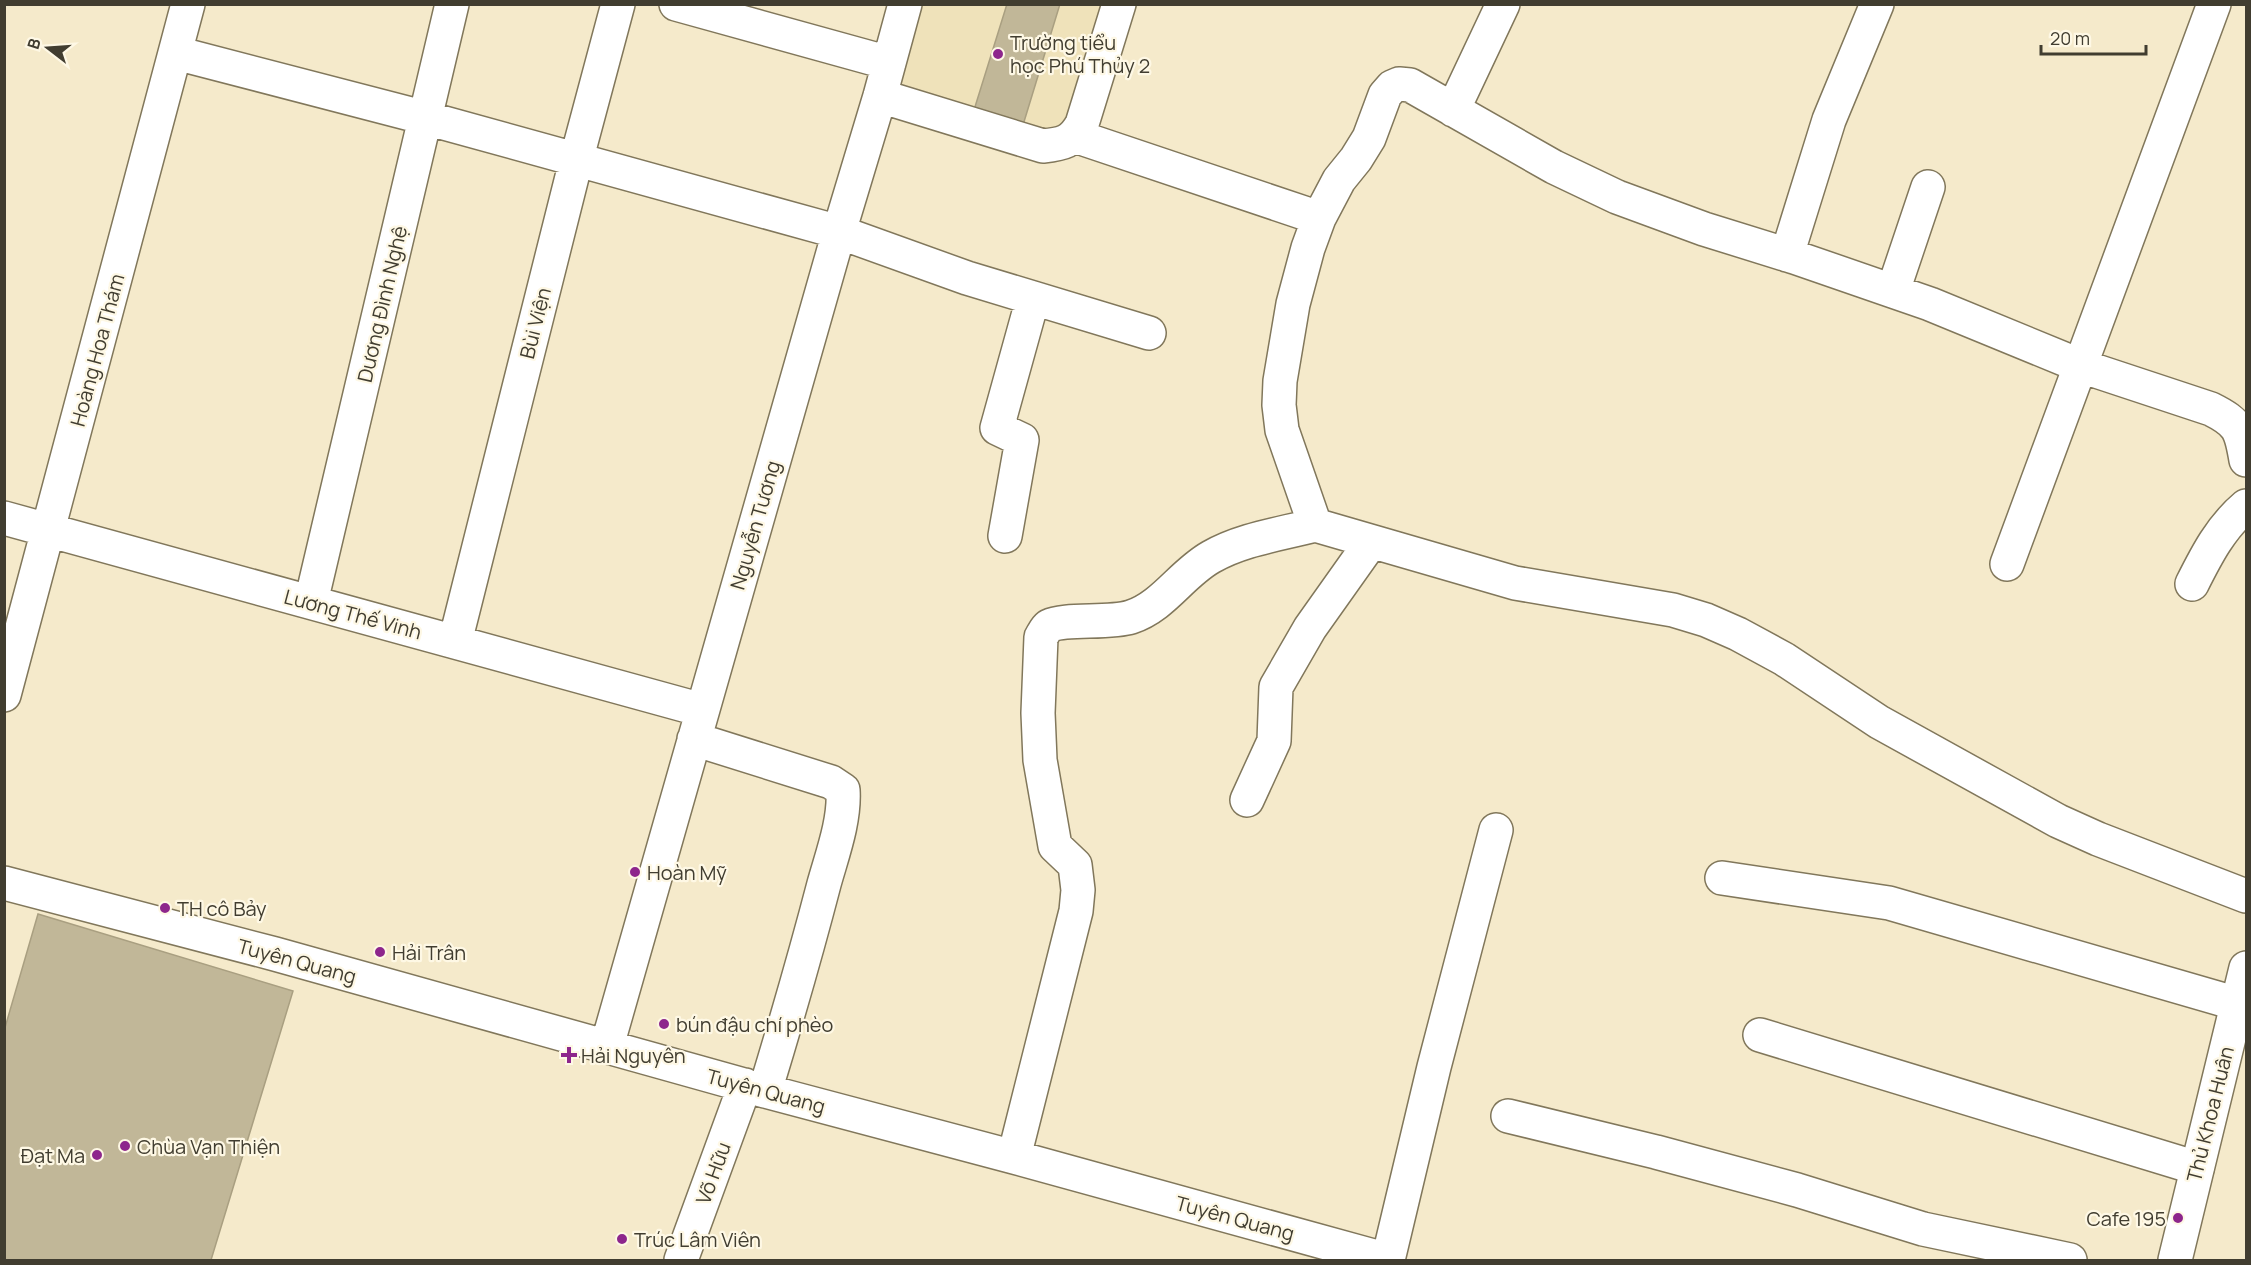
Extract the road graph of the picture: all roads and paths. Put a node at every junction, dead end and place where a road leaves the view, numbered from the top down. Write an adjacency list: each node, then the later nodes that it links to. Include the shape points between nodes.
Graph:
1 (189, 4): 10 (street, Hoàng Hoa Thám)
2 (452, 4): 14 (street, Dương Đình Nghệ)
3 (618, 4): 16 (street, Bùi Viện)
4 (676, 4): 11 (street)
5 (905, 4): 11 (street, Nguyễn Tương)
6 (1119, 4): 15 (street)
7 (1503, 4): 13 (street)
8 (1877, 4): 20 (street, via 1829,120)
9 (2214, 4): 24 (street)
10 (176, 52): 14 (street); 29 (street, Hoàng Hoa Thám)
11 (889, 63): 12 (street, Nguyễn Tương)
12 (880, 96): 15 (street, via 1042,146 1060,144); 19 (street, Nguyễn Tương)
13 (1453, 110): 18 (street, via 1410,86 1392,87 1385,95 1369,138 1339,180); 20 (street, via 1554,167 1617,197)
14 (426, 118): 16 (street); 34 (street, Dương Đình Nghệ)
15 (1075, 136): 18 (street)
16 (576, 161): 19 (street); 35 (street, Bùi Viện)
17 (1929, 187): 21 (street)
18 (1319, 218): 28 (street, via 1293,304 1279,405 1282,430)
19 (839, 232): 22 (street); 37 (street, Nguyễn Tương)
20 (1787, 255): 21 (street)
21 (1893, 291): 24 (street)
22 (1033, 298): 23 (street); 30 (street, via 997,428 1022,440)
23 (1149, 333)
24 (2081, 366): 25 (street, via 2229,418 2239,430); 32 (street)
25 (2247, 460)
26 (2247, 506): 33 (street, via 2211,546)
27 (4, 518): 29 (street, Lương Thế Vinh)
28 (1316, 525): 31 (street); 49 (street, via 1231,547 1208,559 1152,608 1129,618 1056,623 1046,628 1041,637 1040,760 1055,846 1075,865 1078,890)
29 (49, 530): 34 (street, Lương Thế Vinh); 36 (street, Hoàng Hoa Thám)
30 (1005, 536)
31 (1371, 542): 38 (street, via 1310,628 1276,687 1275,741); 42 (street, via 1515,583 1673,610 1706,620 1784,658 1879,722 2058,821)
32 (2007, 564)
33 (2192, 584)
34 (311, 602): 35 (street, Lương Thế Vinh)
35 (455, 642): 37 (street, Lương Thế Vinh)
36 (4, 695)
37 (698, 724): 46 (street, Nguyễn Tương); 47 (street, Võ Hữu, via 843,790 835,844 805,956)
38 (1246, 800)
39 (1496, 830): 52 (street)
40 (1722, 878): 44 (street, via 1889,903)
41 (7, 894): 46 (street, Tuyên Quang)
42 (2247, 896)
43 (2247, 968): 44 (street, Thủ Khoa Huân)
44 (2238, 1004): 50 (street, Thủ Khoa Huân)
45 (1761, 1035): 50 (street)
46 (607, 1046): 47 (street, Tuyên Quang)
47 (755, 1088): 49 (street, Tuyên Quang); 51 (street, Võ Hữu)
48 (1508, 1116): 53 (street, via 1775,1184 1923,1229)
49 (1014, 1157): 52 (street, Tuyên Quang)
50 (2197, 1168): 54 (street, Thủ Khoa Huân)
51 (681, 1260)
52 (1388, 1260)
53 (2070, 1260)
54 (2175, 1260)

